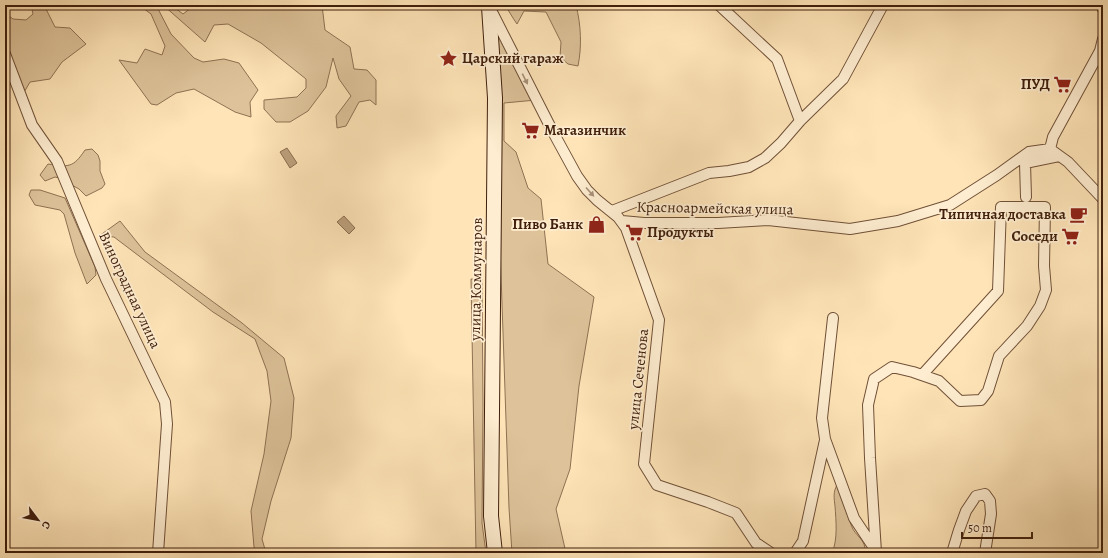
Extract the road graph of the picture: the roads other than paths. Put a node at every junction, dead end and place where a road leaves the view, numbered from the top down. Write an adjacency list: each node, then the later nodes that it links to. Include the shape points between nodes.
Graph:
1 (718, 5): 8 (street, via 777,60)
2 (884, 5): 8 (street, via 843,79)
3 (1101, 5): 5 (street)
4 (488, 6): 13 (street, улица Сеченова, one-way to 13, via 577,176 597,200); 20 (main road, улица Коммунаров, via 495,98 491,516)
5 (1103, 9)
6 (1103, 39): 9 (street, via 1100,51 1053,138)
7 (5, 54): 19 (street, Виноградная улица, via 32,125 57,161 106,279 165,402 167,424)
8 (800, 121): 13 (street, via 765,158 749,167 709,172)
9 (1050, 149): 10 (street); 14 (street, Красноармейская улица, via 1029,152 950,204 898,221 850,229 768,220 644,224)
10 (1059, 156): 11 (street, via 1025,163); 12 (street)
11 (1026, 197)
12 (1103, 199)
13 (612, 211): 14 (street, улица Сеченова)
14 (622, 221): 21 (street, улица Сеченова, via 659,320 644,464 657,486 736,513 756,543)
15 (833, 318): 17 (street, via 822,418)
16 (922, 375): 16 (street, via 998,291 1001,206 1045,207 1046,290 1040,306 1027,326 999,356 988,391 981,400 960,401 939,381); 18 (street, via 892,367 874,379 868,405)
17 (825, 439): 18 (street, via 854,518); 22 (street, via 803,541)
18 (876, 552)
19 (158, 553)
20 (495, 553)
21 (771, 553)
22 (795, 553)
23 (952, 553): 24 (street, via 966,511 976,496 985,494 990,501 991,514)
24 (985, 553)

